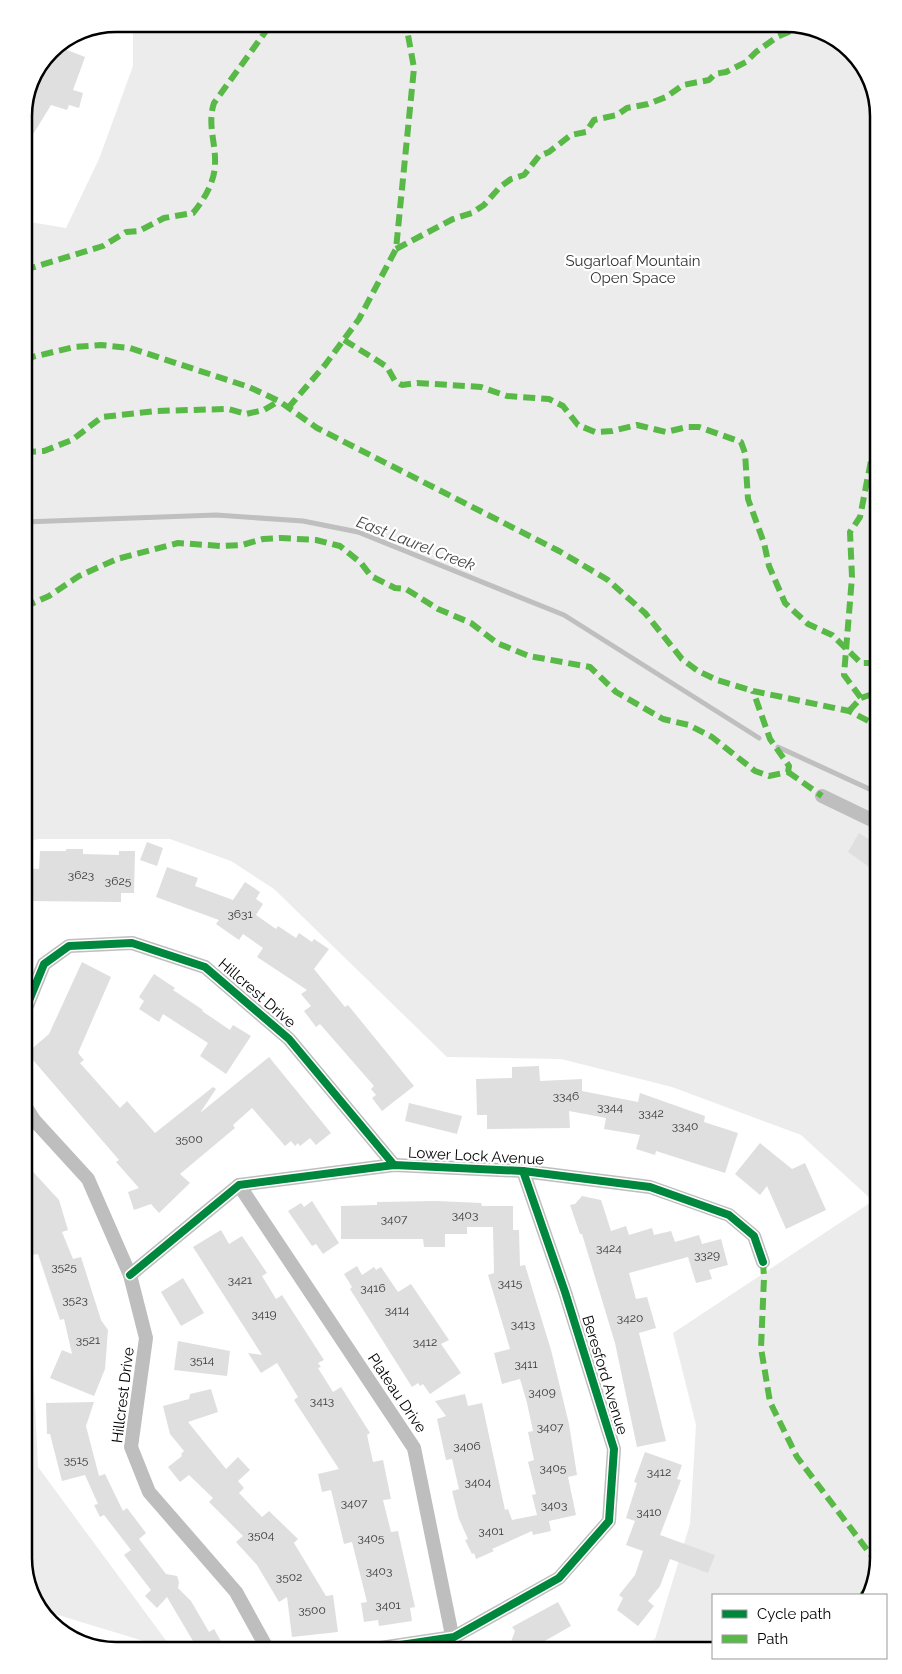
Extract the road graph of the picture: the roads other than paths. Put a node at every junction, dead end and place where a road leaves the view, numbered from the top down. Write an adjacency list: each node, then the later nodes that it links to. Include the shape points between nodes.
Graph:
1 (822, 796): 2 (street)
2 (870, 819)
3 (32, 992): 5 (street, Hillcrest Drive, via 44,964 69,946 132,943 205,967 289,1039)
4 (32, 1117): 9 (street, Hillcrest Drive, via 88,1179)
5 (394, 1165): 6 (street, Lower Lock Avenue); 7 (street, Lower Lock Avenue)
6 (523, 1171): 8 (street, Lower Lock Avenue, via 650,1187 729,1214 754,1236); 12 (street, Beresford Avenue, via 614,1449 608,1521 560,1578)
7 (239, 1184): 9 (street); 11 (street, Plateau Drive, via 414,1448)
8 (763, 1262)
9 (130, 1275): 10 (street, Hillcrest Drive, via 146,1338 131,1447 149,1492 236,1592)
10 (263, 1641)
11 (454, 1642)
12 (456, 1642)

